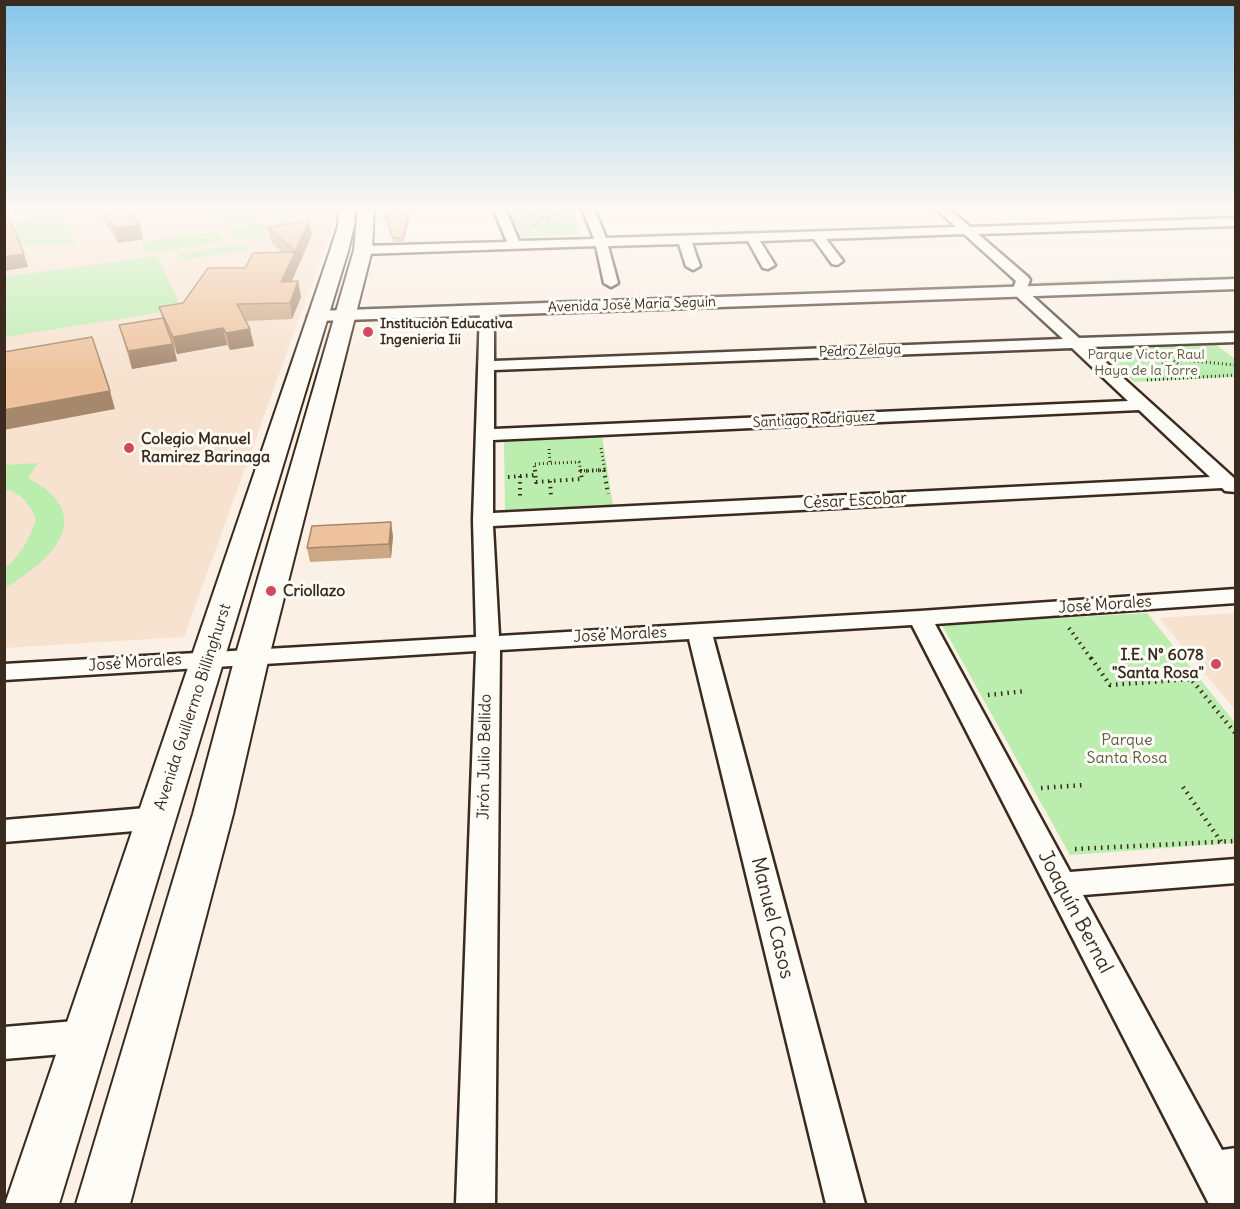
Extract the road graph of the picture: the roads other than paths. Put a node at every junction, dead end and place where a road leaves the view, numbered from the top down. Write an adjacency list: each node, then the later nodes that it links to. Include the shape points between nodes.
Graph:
1 (340, 264): 9 (main road, Avenida Guillermo Billinghurst)
2 (356, 264): 9 (main road, Avenida Guillermo Billinghurst)
3 (607, 264): 6 (street)
4 (1000, 264): 8 (street)
5 (1236, 272): 8 (street, Avenida José María Seguín)
6 (611, 283)
7 (1236, 284): 8 (street, Avenida José María Seguín)
8 (1021, 286): 9 (street, Avenida José María Seguín); 10 (street, Avenida José María Seguín); 13 (street)
9 (333, 309): 10 (street, Avenida José María Seguín); 24 (main road, Avenida Guillermo Billinghurst); 25 (main road, Avenida Guillermo Billinghurst)
10 (487, 310): 15 (street, Jirón Julio Bellido)
11 (1236, 337): 12 (street, Pedro Zelaya)
12 (1215, 338): 13 (street, Pedro Zelaya); 14 (street)
13 (1075, 343): 15 (street, Pedro Zelaya); 16 (street)
14 (1236, 352)
15 (485, 366): 17 (street, Jirón Julio Bellido)
16 (1143, 405): 17 (street, Santiago Rodríguez); 18 (street)
17 (486, 435): 19 (street, Jirón Julio Bellido)
18 (1231, 486): 19 (street, César Escobar)
19 (483, 520): 23 (street, Jirón Julio Bellido)
20 (1236, 596): 21 (street, José Morales)
21 (920, 618): 22 (street, José Morales); 30 (street, Joaquín Bernal)
22 (699, 630): 23 (street, José Morales); 37 (street, Manuel Casos)
23 (488, 643): 24 (street, José Morales); 36 (street, Jirón Julio Bellido)
24 (252, 657): 25 (street, José Morales); 35 (main road, Avenida Guillermo Billinghurst, via 213,814)
25 (208, 658): 26 (street, José Morales); 27 (main road, Avenida Guillermo Billinghurst)
26 (4, 672)
27 (158, 818): 28 (street); 31 (main road, Avenida Guillermo Billinghurst)
28 (4, 831)
29 (1231, 860): 30 (street)
30 (1060, 885): 33 (street, Joaquín Bernal)
31 (87, 1036): 32 (street); 34 (main road, Avenida Guillermo Billinghurst)
32 (4, 1043)
33 (1224, 1169): 38 (street, Joaquín Bernal)
34 (32, 1204)
35 (103, 1204)
36 (476, 1204)
37 (846, 1204)
38 (1230, 1204)

